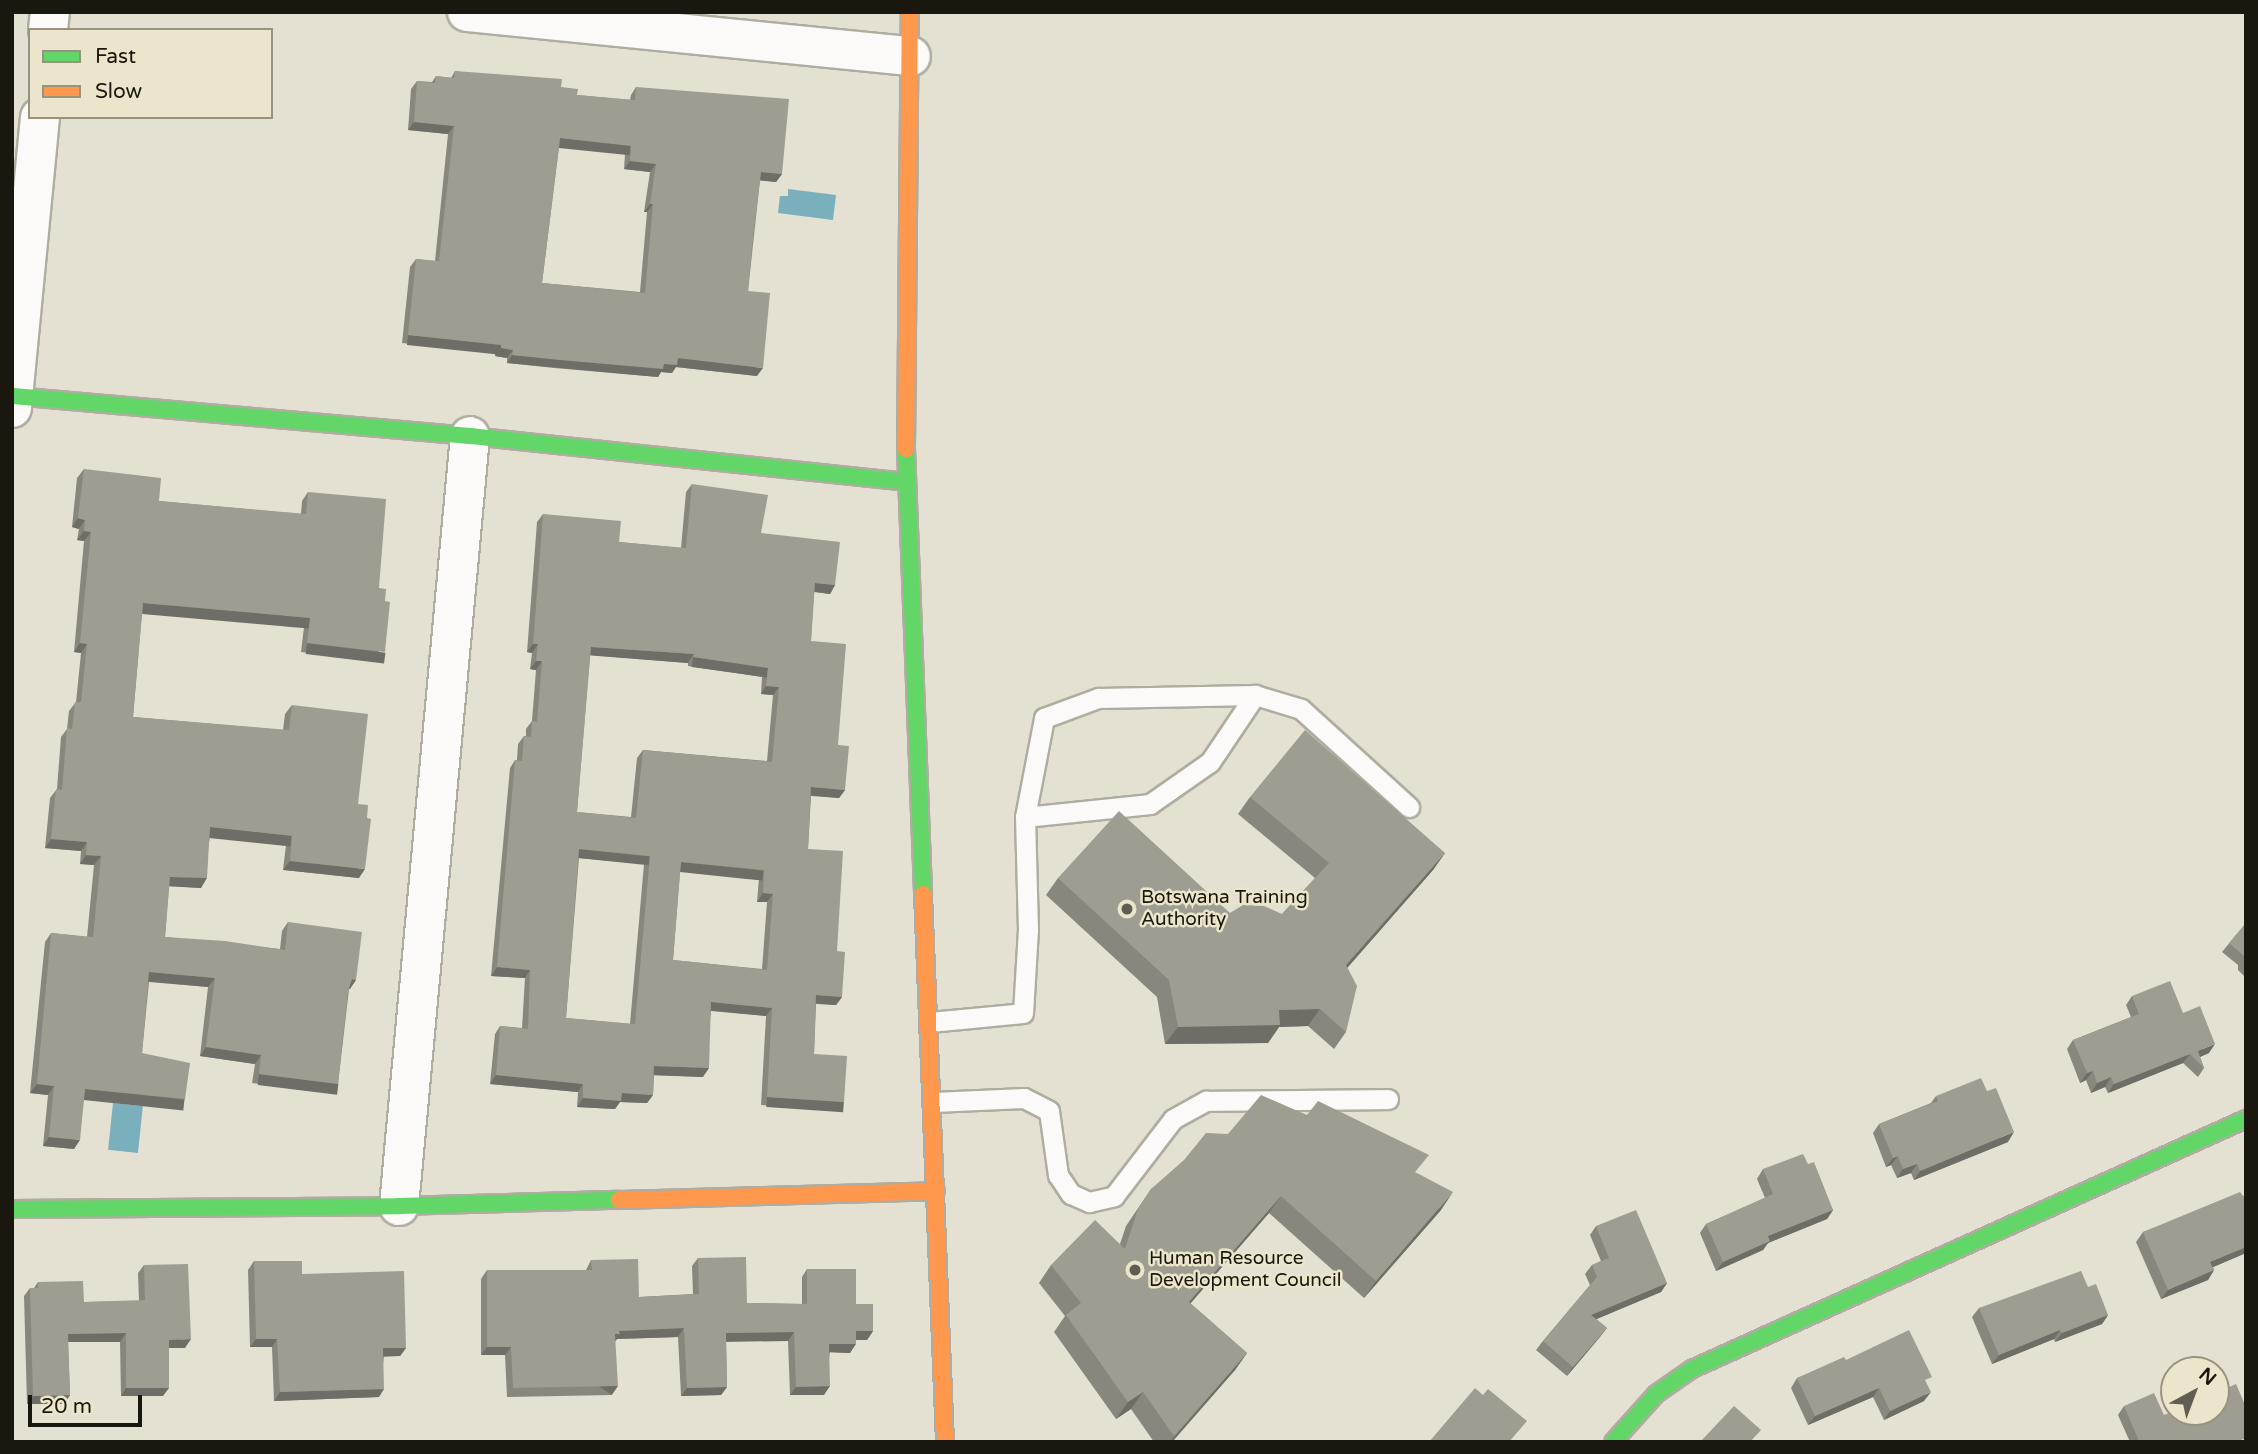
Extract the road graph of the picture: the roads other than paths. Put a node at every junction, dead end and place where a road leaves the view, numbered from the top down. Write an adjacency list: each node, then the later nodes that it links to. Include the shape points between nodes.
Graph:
1 (467, 12): 3 (street)
2 (911, 12): 3 (street)
3 (911, 56): 7 (street)
4 (40, 119): 5 (street)
5 (13, 402): 6 (street)
6 (470, 436): 7 (street); 16 (street)
7 (906, 482): 11 (street)
8 (1255, 695): 9 (lane, via 1301,709); 10 (lane, via 1210,762 1150,804); 10 (lane, via 1098,698 1044,718)
9 (1409, 807)
10 (1025, 817): 11 (lane, via 1028,930 1023,1013)
11 (930, 1022): 13 (street)
12 (1388, 1098): 13 (lane, via 1206,1101 1172,1119 1114,1196 1089,1202 1071,1194 1058,1175 1049,1111 1024,1098)
13 (933, 1102): 15 (street)
14 (2246, 1119): 19 (street, via 1692,1369 1656,1394)
15 (936, 1191): 16 (street); 18 (street)
16 (399, 1206): 17 (street)
17 (12, 1209)
18 (945, 1442)
19 (1614, 1442)

